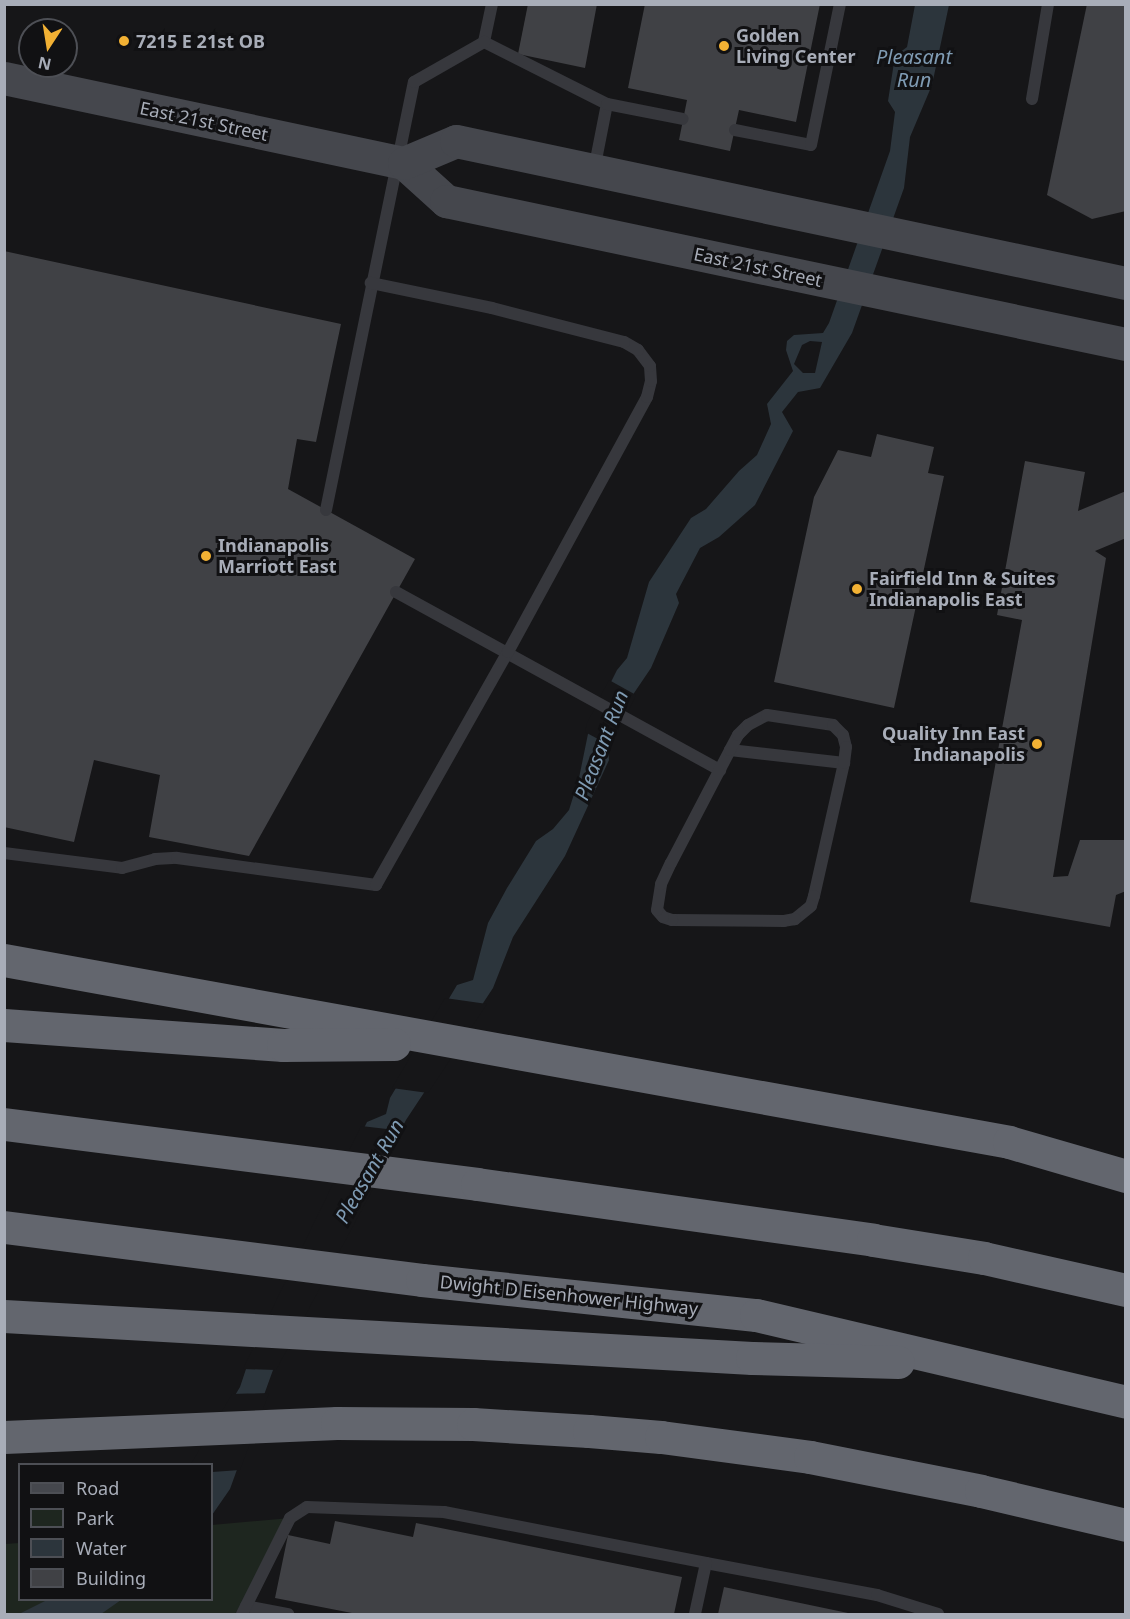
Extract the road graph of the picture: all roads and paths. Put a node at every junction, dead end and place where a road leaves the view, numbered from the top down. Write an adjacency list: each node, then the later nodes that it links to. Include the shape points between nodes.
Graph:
1 (492, 4): 4 (lane)
2 (840, 4): 9 (lane, via 811,146)
3 (1048, 4): 6 (lane)
4 (484, 42): 7 (lane); 10 (lane, via 414,82)
5 (4, 78): 10 (main road, East 21st Street)
6 (1032, 99)
7 (607, 104): 8 (lane); 11 (lane)
8 (683, 119)
9 (735, 130)
10 (400, 162): 11 (main road, via 456,141); 12 (lane); 14 (main road, East 21st Street, via 446,201)
11 (594, 171): 13 (main road)
12 (371, 283): 15 (lane); 17 (lane, via 492,308 624,342 638,350 650,366 647,398)
13 (1125, 283)
14 (1125, 344)
15 (326, 510)
16 (396, 592): 17 (lane)
17 (508, 652): 20 (lane); 21 (lane, via 376,885 177,858 122,868)
18 (730, 750): 19 (lane); 19 (lane, via 748,725 767,715 833,725 845,741); 20 (lane)
19 (844, 763): 20 (lane, via 814,896 804,913 784,921 663,917 657,910 661,884)
20 (720, 770)
21 (4, 853)
22 (4, 960): 24 (highway)
23 (4, 1025): 24 (highway, via 283,1045)
24 (337, 1033): 26 (highway, via 458,1043 1009,1142)
25 (4, 1124): 28 (highway, via 477,1184 943,1251)
26 (1125, 1176)
27 (4, 1227): 30 (highway, Dwight D Eisenhower Highway, via 422,1280 756,1315)
28 (1125, 1290)
29 (4, 1316): 30 (highway, via 752,1359)
30 (966, 1363): 31 (highway, Dwight D Eisenhower Highway)
31 (1125, 1402)
32 (67, 1435): 33 (highway); 34 (highway); 35 (highway, via 338,1423 473,1424 599,1431 810,1457)
33 (4, 1437)
34 (4, 1444)
35 (1125, 1525)
36 (706, 1563): 37 (lane, via 444,1512 307,1507 290,1518); 39 (lane); 40 (lane, via 877,1595)
37 (244, 1610): 38 (lane)
38 (288, 1614)
39 (695, 1614)
40 (938, 1614)

